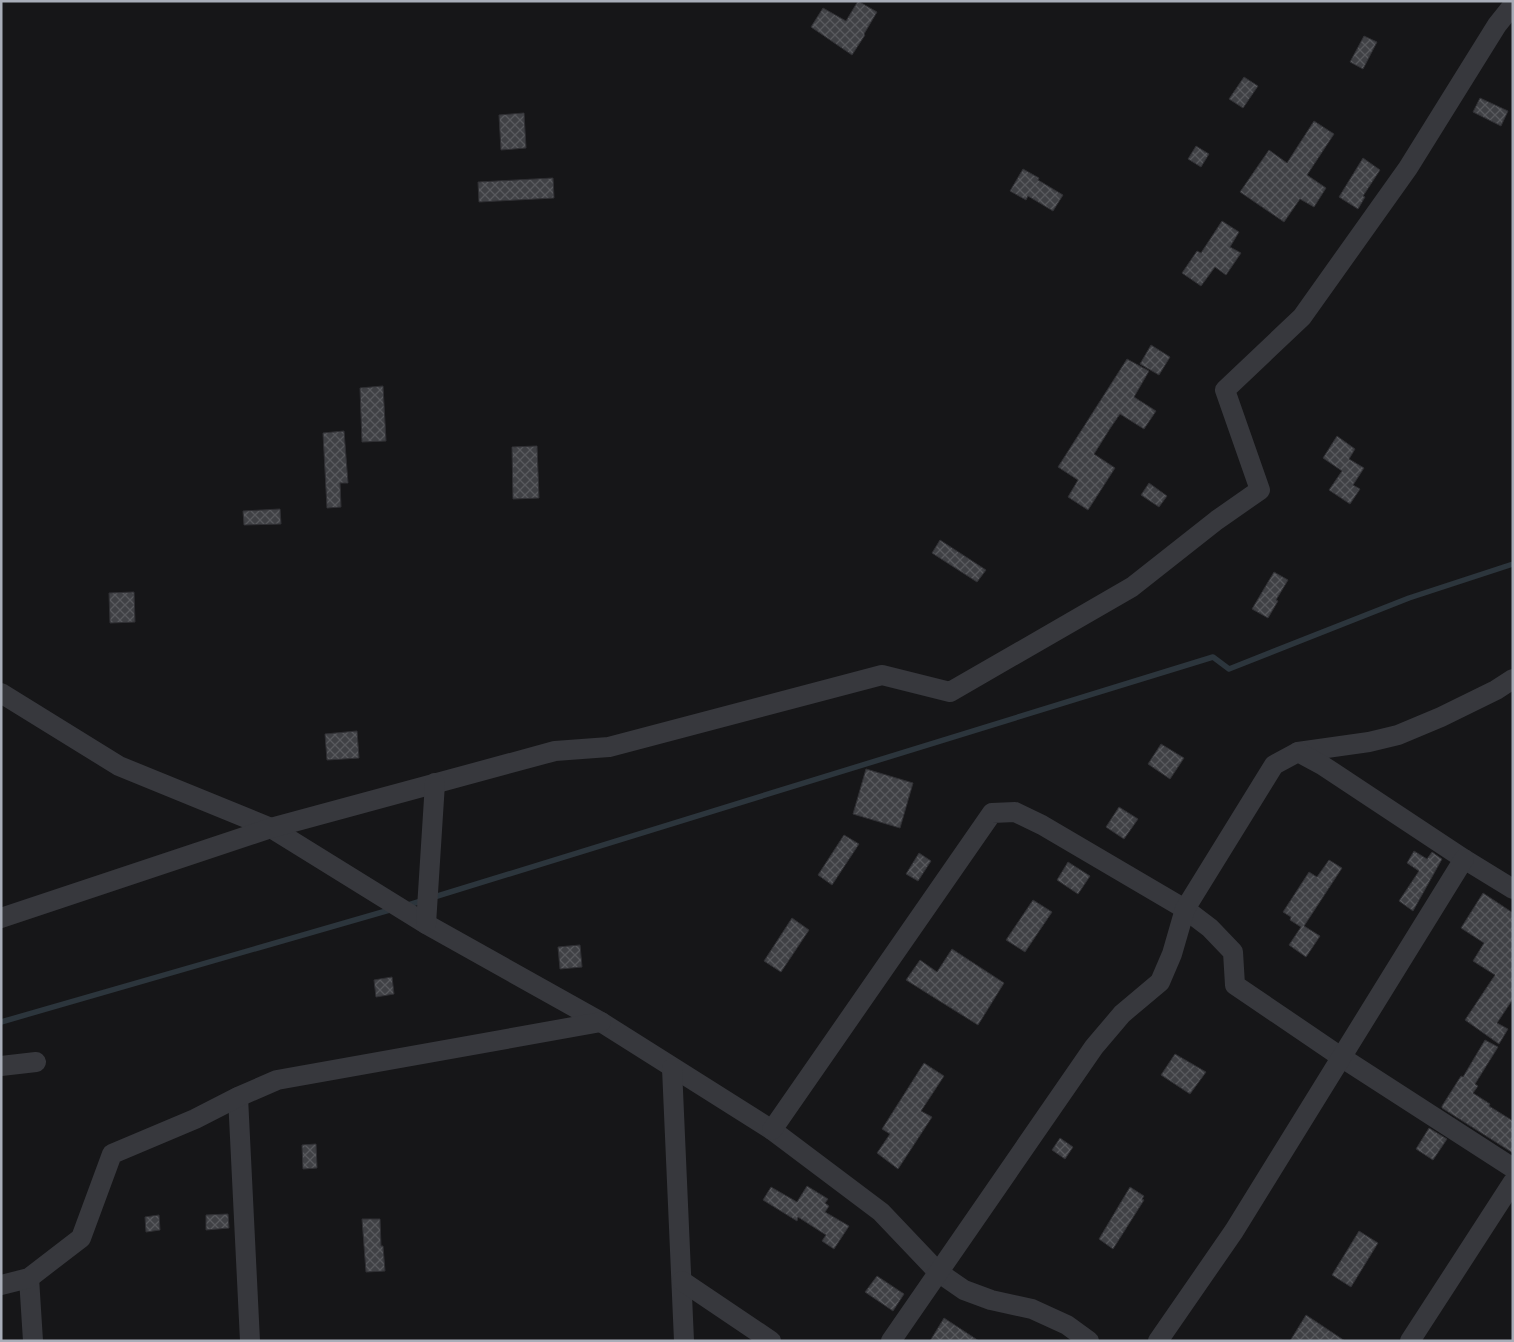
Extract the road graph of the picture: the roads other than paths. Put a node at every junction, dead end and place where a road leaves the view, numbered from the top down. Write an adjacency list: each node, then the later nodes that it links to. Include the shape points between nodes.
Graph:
1 (1513, 5): 5 (street, via 1497,25 1408,168 1302,317 1225,390 1260,490 1132,587 950,692 882,676 610,747 555,751)
2 (1513, 679): 4 (street, via 1398,735)
3 (1, 693): 6 (street, via 119,766)
4 (1298, 752): 7 (street); 9 (street, via 1274,765)
5 (436, 783): 6 (street); 11 (street)
6 (271, 828): 10 (street); 11 (street)
7 (1464, 859): 8 (street); 13 (street)
8 (1513, 889)
9 (1185, 909): 13 (street, via 1210,928 1233,952 1235,985); 18 (street, via 1042,825 1015,812 992,813); 21 (street, via 1160,982 1122,1014 1094,1047)
10 (1, 918)
11 (426, 924): 12 (street)
12 (601, 1022): 16 (street); 17 (street, via 277,1080)
13 (1341, 1057): 19 (street); 31 (street, via 1234,1231)
14 (36, 1062): 15 (street)
15 (1, 1066)
16 (672, 1068): 18 (street); 23 (street)
17 (238, 1097): 22 (street, via 195,1120 112,1154 81,1238); 26 (street)
18 (772, 1130): 21 (street, via 881,1212)
19 (1513, 1168)
20 (1513, 1182): 32 (street)
21 (938, 1272): 29 (street); 30 (street, via 964,1290 1032,1309 1067,1325)
22 (29, 1278): 24 (street); 25 (street)
23 (682, 1281): 27 (street); 28 (street)
24 (1, 1285)
25 (34, 1341)
26 (250, 1341)
27 (684, 1341)
28 (771, 1341)
29 (891, 1341)
30 (1089, 1341)
31 (1158, 1341)
32 (1410, 1341)

